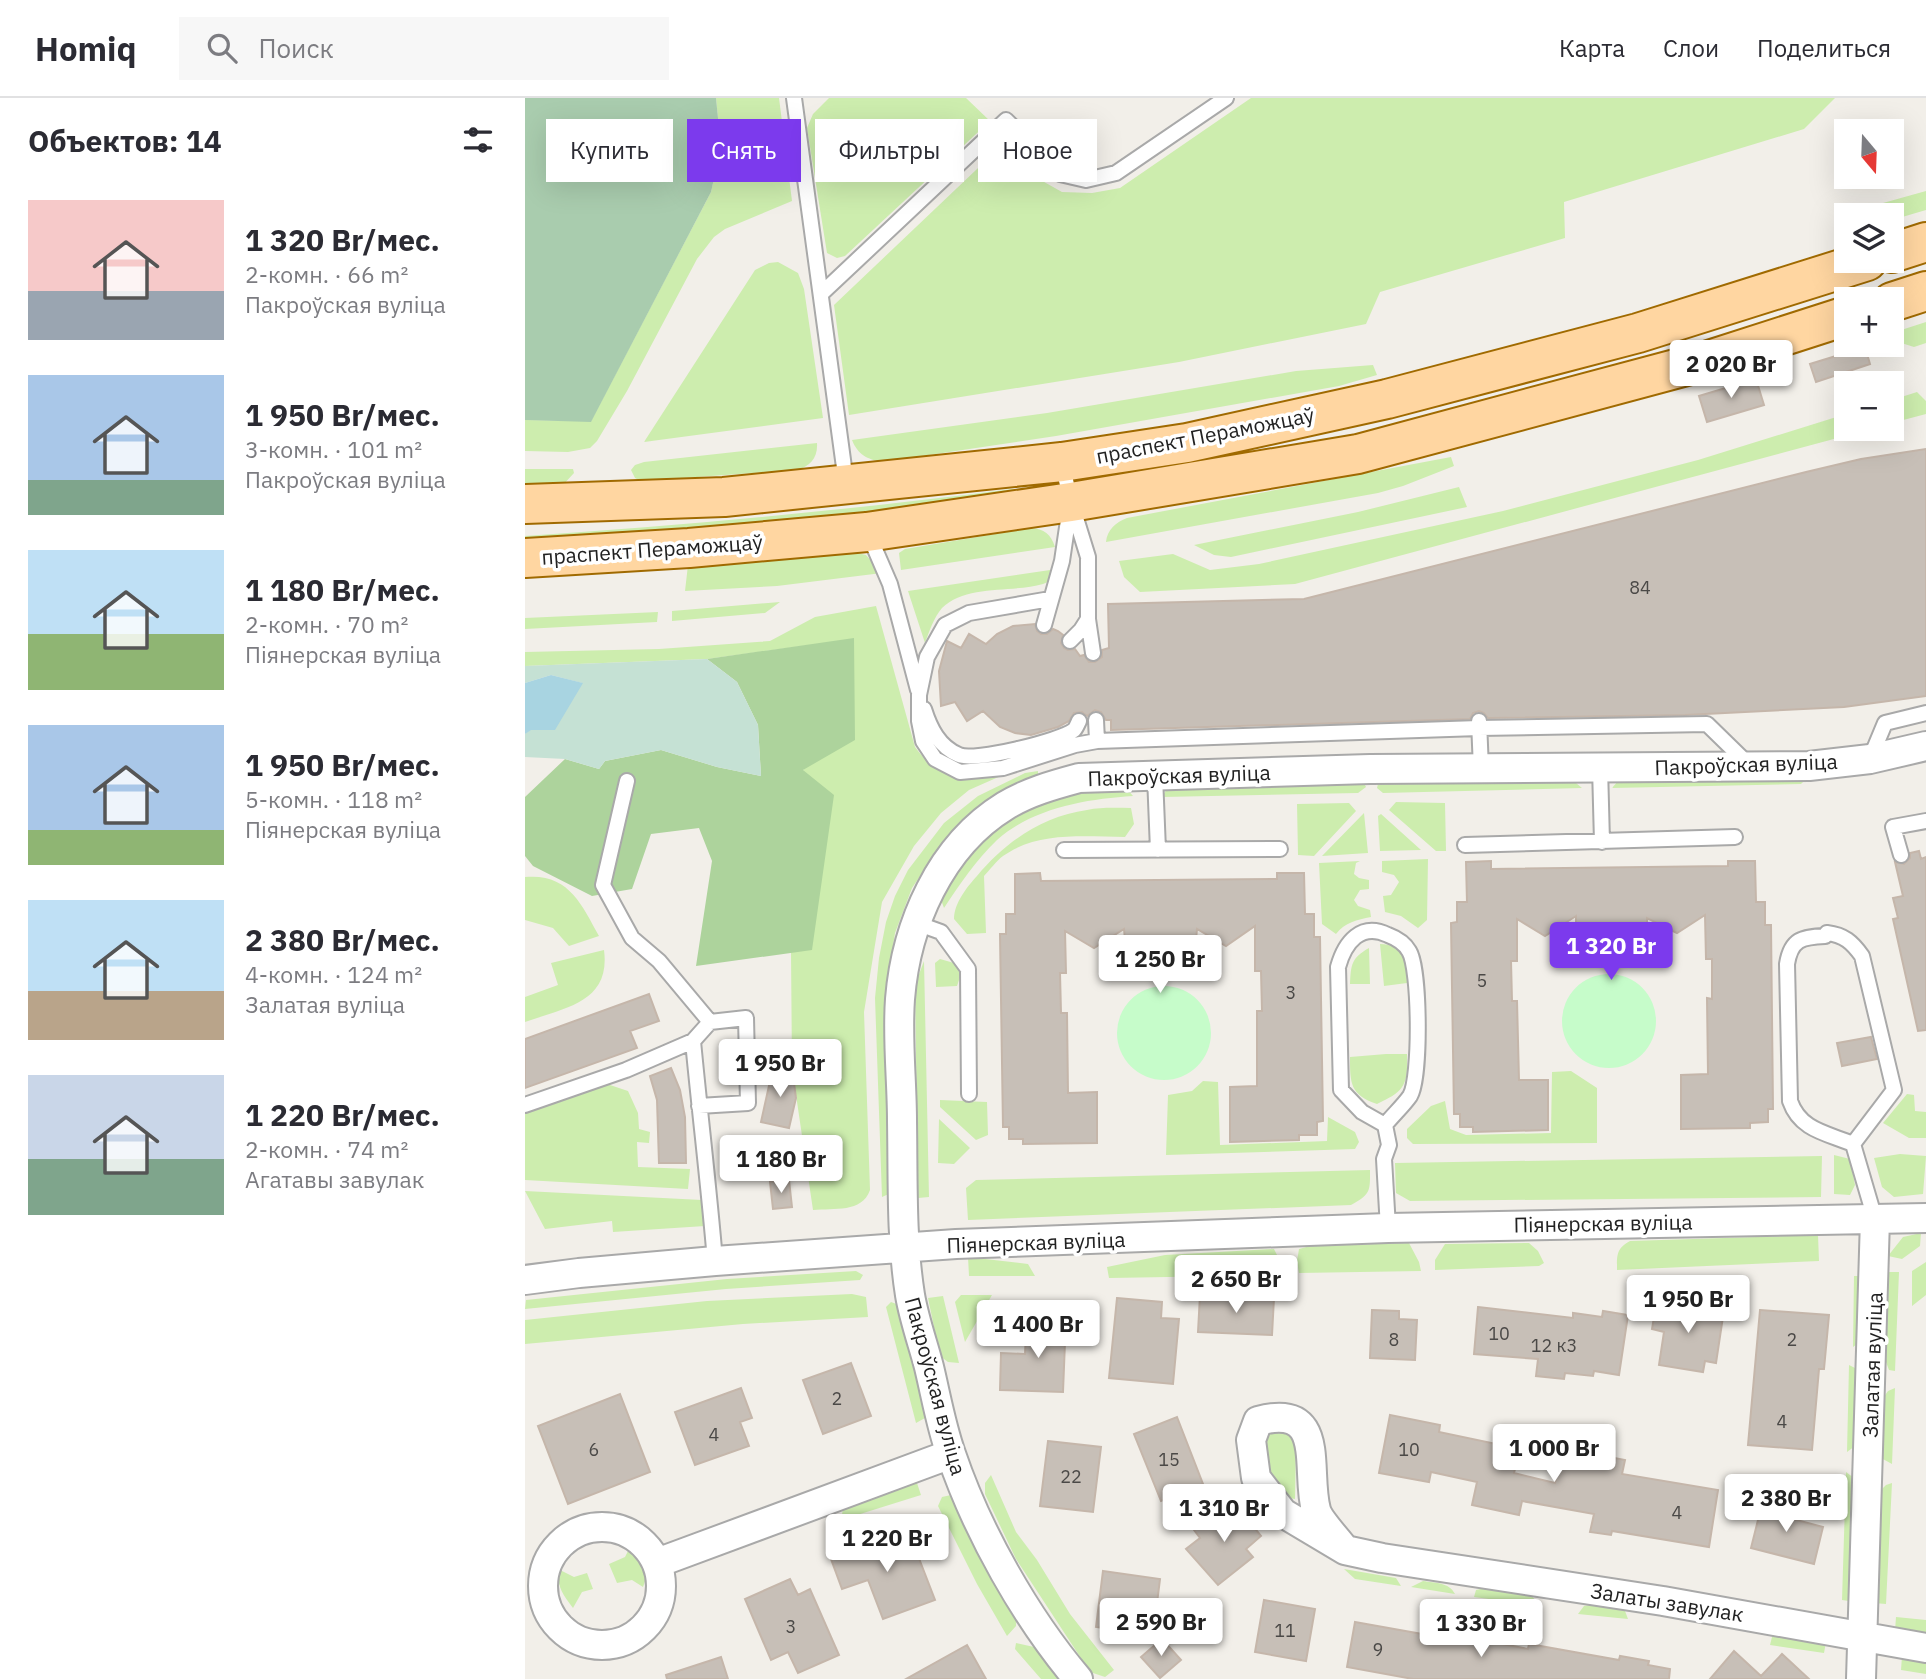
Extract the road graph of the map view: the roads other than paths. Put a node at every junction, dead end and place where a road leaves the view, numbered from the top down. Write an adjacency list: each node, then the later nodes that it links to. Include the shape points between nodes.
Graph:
1 (1226, 98): 7 (lane, via 1116,173 1086,180 1060,174 1006,120)
2 (798, 102): 7 (lane)
3 (1926, 242): 4 (main road)
4 (1904, 249)
5 (1834, 271): 10 (main road, праспект Пераможцаў, via 1638,333 1388,399 1187,443)
6 (1926, 291): 8 (main road)
7 (821, 293): 11 (lane)
8 (1904, 298)
9 (1834, 320): 12 (main road, праспект Пераможцаў, via 1709,360 1358,453)
10 (1062, 462): 11 (main road, праспект Пераможцаў); 12 (lane)
11 (846, 484): 13 (main road, праспект Пераможцаў, via 724,497)
12 (1070, 502): 14 (main road, праспект Пераможцаў); 16 (lane, via 1062,561); 17 (lane, via 1088,557)
13 (525, 504)
14 (867, 532): 15 (main road, праспект Пераможцаў); 21 (lane, via 890,584)
15 (525, 558)
16 (1050, 599): 18 (lane); 21 (lane, via 969,613 945,625 927,657)
17 (1088, 619): 19 (lane); 20 (lane)
18 (1044, 625)
19 (1070, 641)
20 (1093, 653)
21 (919, 695): 23 (lane, via 941,745 961,757 984,756 1062,736 1075,729); 26 (lane, via 923,741 935,759 960,772 1003,768)
22 (1926, 713): 28 (lane, via 1885,723)
23 (1079, 720)
24 (1096, 720): 26 (lane)
25 (1479, 724): 26 (lane); 29 (lane, via 1707,724); 31 (lane)
26 (1097, 741)
27 (1926, 746): 28 (street, Пакроўская вуліца)
28 (1870, 759): 29 (street, Пакроўская вуліца)
29 (1751, 766): 30 (street, Пакроўская вуліца)
30 (1600, 767): 31 (street, Пакроўская вуліца); 36 (lane)
31 (1481, 769): 32 (street, Пакроўская вуліца)
32 (1155, 776): 40 (lane); 42 (street, Пакроўская вуліца, via 1079,778 1005,806 974,828 952,853)
33 (627, 781): 43 (lane, via 603,885 632,938 659,961)
34 (1926, 821): 41 (lane, via 1893,827)
35 (1735, 837): 36 (lane)
36 (1602, 842): 37 (lane)
37 (1465, 845)
38 (1280, 849): 40 (lane)
39 (1064, 850): 40 (lane)
40 (1158, 850)
41 (1901, 855)
42 (916, 923): 45 (lane, via 941,932 968,969); 53 (street, Пакроўская вуліца, via 900,1001)
43 (710, 1022): 44 (lane); 47 (lane, via 746,1018 748,1102)
44 (693, 1041): 46 (lane); 47 (lane)
45 (969, 1094)
46 (525, 1105)
47 (699, 1106): 54 (lane)
48 (1385, 1125): 48 (lane, via 1362,1112 1341,1090 1338,967 1349,942 1362,932 1377,930 1409,950 1415,964 1418,1055 1411,1094); 52 (lane)
49 (1853, 1143): 49 (lane, via 1894,1090 1862,956 1840,934 1804,937 1795,943 1787,964 1790,1101 1804,1125); 51 (lane)
50 (1926, 1218): 51 (street, Піянерская вуліца)
51 (1875, 1219): 52 (street, Піянерская вуліца); 59 (street, Залатая вуліца)
52 (1388, 1228): 53 (street, Піянерская вуліца)
53 (906, 1249): 54 (street, Піянерская вуліца); 56 (street, Пакроўская вуліца, via 910,1296)
54 (715, 1261): 55 (street, Піянерская вуліца)
55 (525, 1280)
56 (951, 1454): 58 (street); 61 (street, Пакроўская вуліца, via 982,1528 1028,1611)
57 (1345, 1550): 57 (street, Залаты завулак, via 1283,1513 1256,1478 1251,1440 1258,1421 1278,1416 1293,1420 1310,1438 1316,1511); 59 (street, Залаты завулак)
58 (657, 1563): 58 (street, via 661,1577 657,1606 643,1629 627,1640 610,1645 581,1642 556,1625 547,1609 542,1591 548,1559 581,1529 616,1527 634,1535)
59 (1863, 1636): 60 (street, Залаты завулак); 62 (street, Залатая вуліца)
60 (1926, 1648)
61 (1078, 1679)
62 (1861, 1679)

